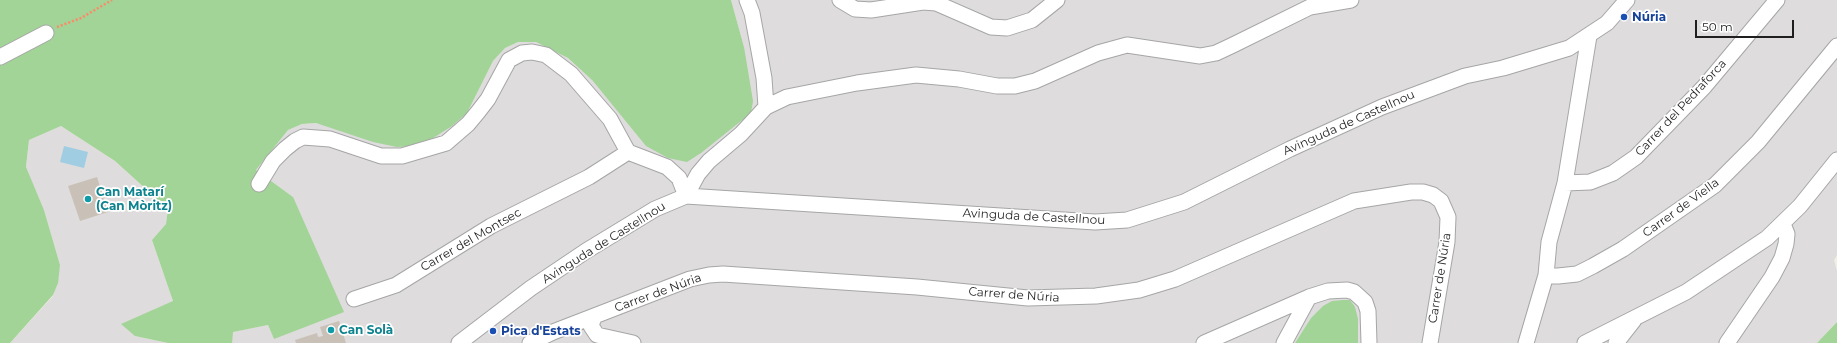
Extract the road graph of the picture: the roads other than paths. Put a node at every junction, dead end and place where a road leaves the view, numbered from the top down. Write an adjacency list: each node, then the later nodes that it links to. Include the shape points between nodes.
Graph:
1 (747, 0): 12 (street, via 752,13 764,78)
2 (840, 0): 7 (street, via 855,9)
3 (1057, 0): 7 (street, via 1032,20 1007,28 991,26 936,3)
4 (1351, 0): 12 (street, via 1310,7 1216,53 1182,54 1127,45 1098,53 1035,81 1015,86 916,75 814,91 787,97)
5 (1626, 0): 9 (street, Avinguda de Castellnou, via 1607,23)
6 (1777, 0): 15 (street, Carrer del Pedraforca, via 1704,86 1636,157 1613,173 1590,182)
7 (872, 5)
8 (46, 33): 11 (street)
9 (1589, 36): 15 (street); 17 (street, Avinguda de Castellnou, via 1569,48 1466,76 1382,107 1184,202 1127,220 1095,222)
10 (1837, 46): 19 (street, Carrer de Viella, via 1758,142 1715,185 1623,249 1593,266 1577,274)
11 (0, 58)
12 (766, 107): 17 (street, via 741,134 709,160)
13 (628, 152): 16 (street, via 610,119 579,82 546,55 532,52 522,53 509,60 478,112 446,143 402,156 381,156 330,139 303,137 284,149); 17 (street, via 668,167 679,178); 21 (street, Carrer del Montsec, via 589,177 491,226 396,285)
14 (1837, 160): 18 (street)
15 (1565, 183): 19 (street, via 1549,242)
16 (259, 184)
17 (686, 196): 24 (street, Avinguda de Castellnou, via 669,202 586,251 531,288)
18 (1783, 224): 23 (street, via 1767,238 1686,292); 34 (street, via 1786,244 1782,258)
19 (1546, 275): 31 (street)
20 (1309, 297): 27 (street); 28 (street); 29 (street, via 1336,290 1358,294 1368,311)
21 (354, 299)
22 (594, 317): 25 (street, Carrer de Núria); 26 (street, via 591,326 598,335); 30 (street, Carrer de Núria, via 690,279 724,274 1028,298 1116,294 1175,279 1354,201 1397,193 1423,192 1441,201 1448,217 1447,242)
23 (1634, 319): 32 (street); 33 (street)
24 (459, 343)
25 (530, 343)
26 (633, 343)
27 (1204, 343)
28 (1284, 343)
29 (1369, 343)
30 (1430, 343)
31 (1526, 343)
32 (1585, 343)
33 (1616, 343)
34 (1727, 343)

